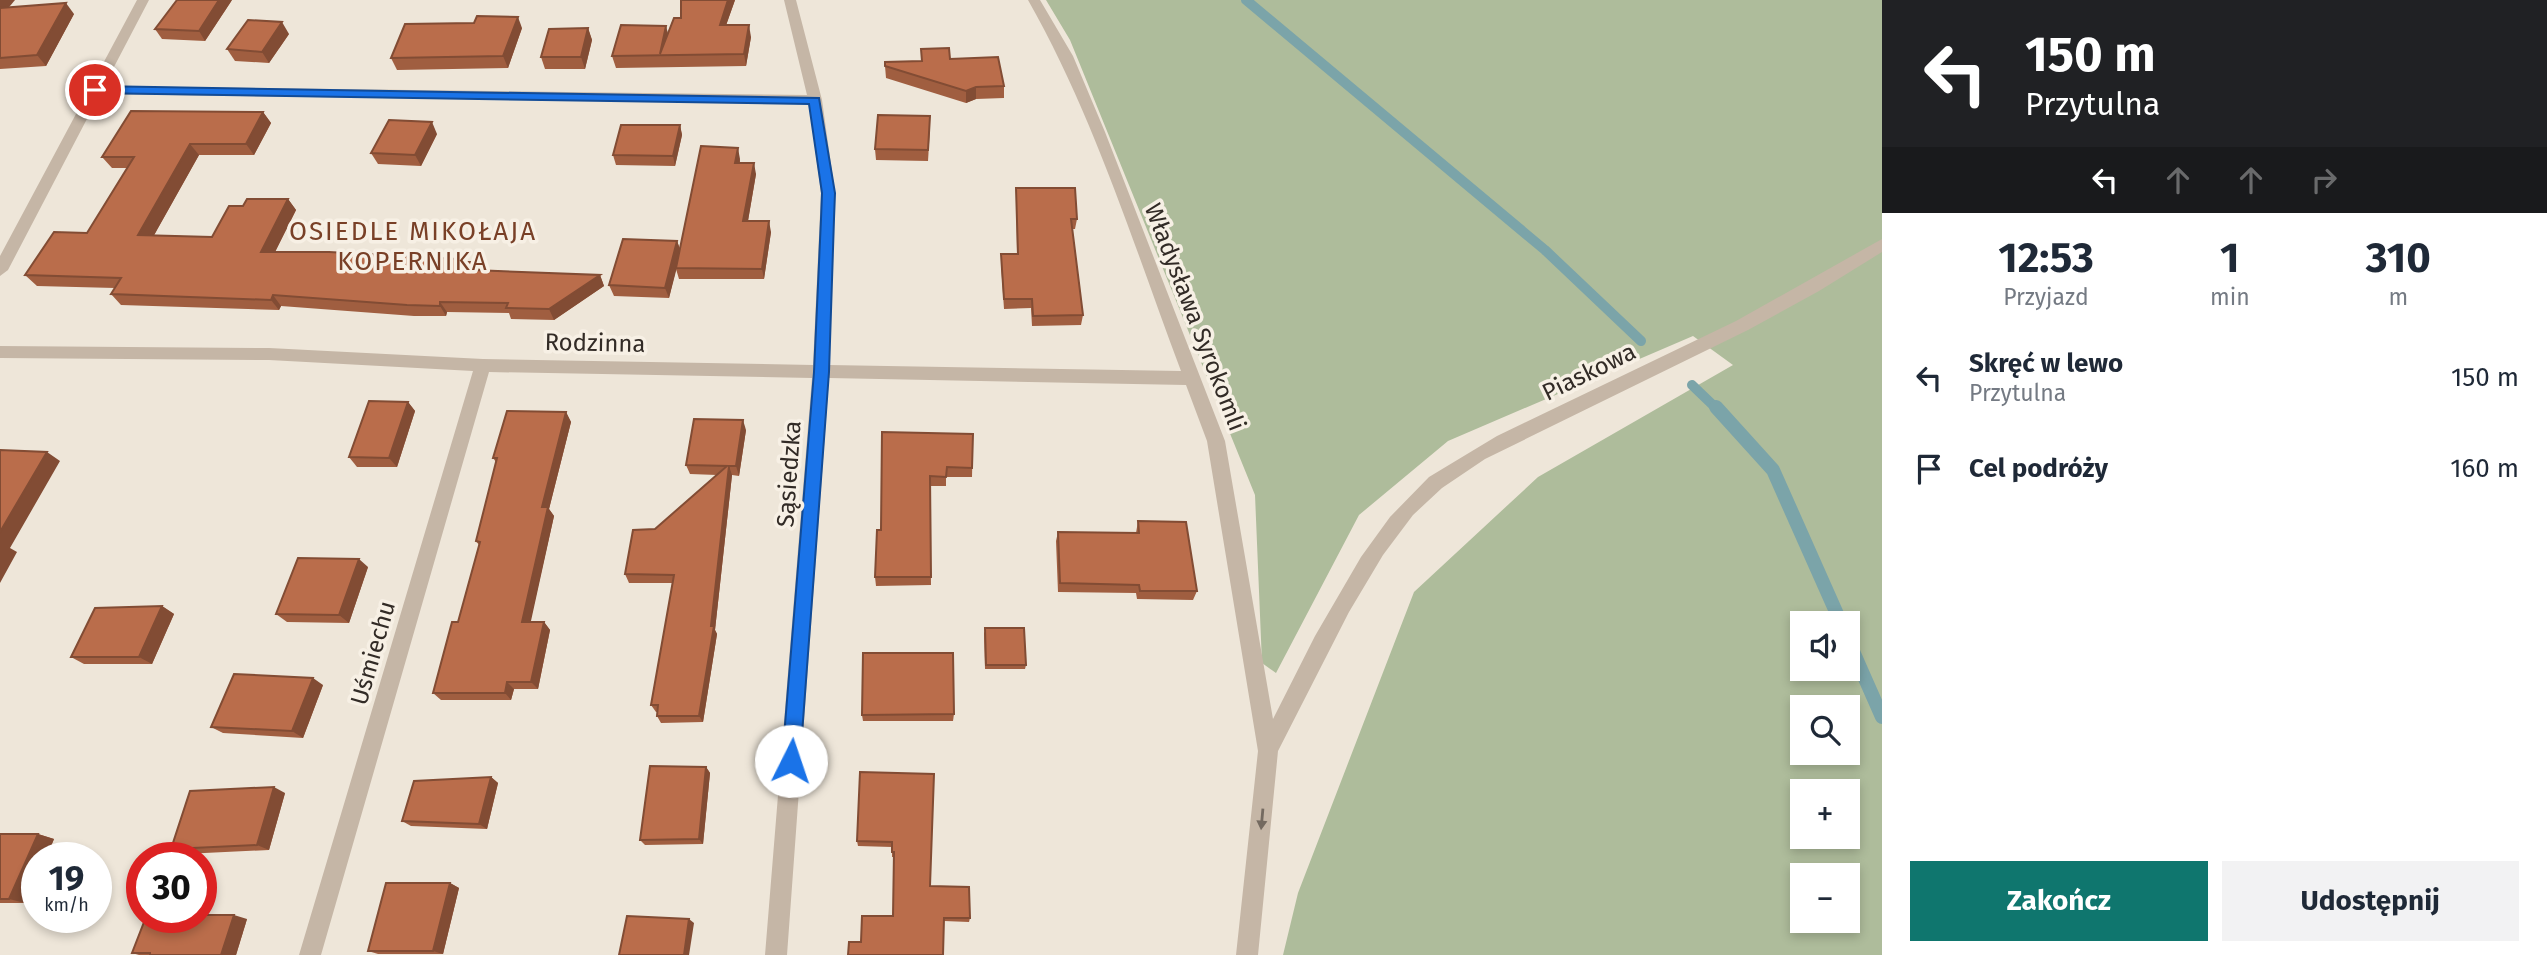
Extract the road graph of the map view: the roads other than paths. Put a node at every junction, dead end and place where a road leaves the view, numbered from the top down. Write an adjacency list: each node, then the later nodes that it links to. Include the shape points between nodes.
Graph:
1 (143, 0): 4 (street)
2 (790, 0): 5 (street, Sąsiedzka)
3 (1034, 0): 11 (street, Władysława Syrokomli, via 1066,56 1098,132)
4 (95, 90): 5 (street); 7 (street)
5 (815, 100): 10 (street, Sąsiedzka, via 828,193)
6 (1882, 245): 12 (street, Piaskowa, via 1779,308 1517,434 1461,466 1419,496 1381,540)
7 (0, 270)
8 (0, 352): 9 (street, Rodzinna, via 269,354)
9 (483, 365): 10 (street, Rodzinna); 14 (street, Uśmiechu)
10 (821, 372): 11 (street, Rodzinna); 15 (street, Sąsiedzka)
11 (1189, 378): 13 (street, Władysława Syrokomli, via 1216,441)
12 (1353, 586): 13 (street, Władysława Syrokomli, via 1299,682)
13 (1268, 751): 16 (street, Władysława Syrokomli, one-way to 16)
14 (310, 955)
15 (776, 955)
16 (1247, 955)

